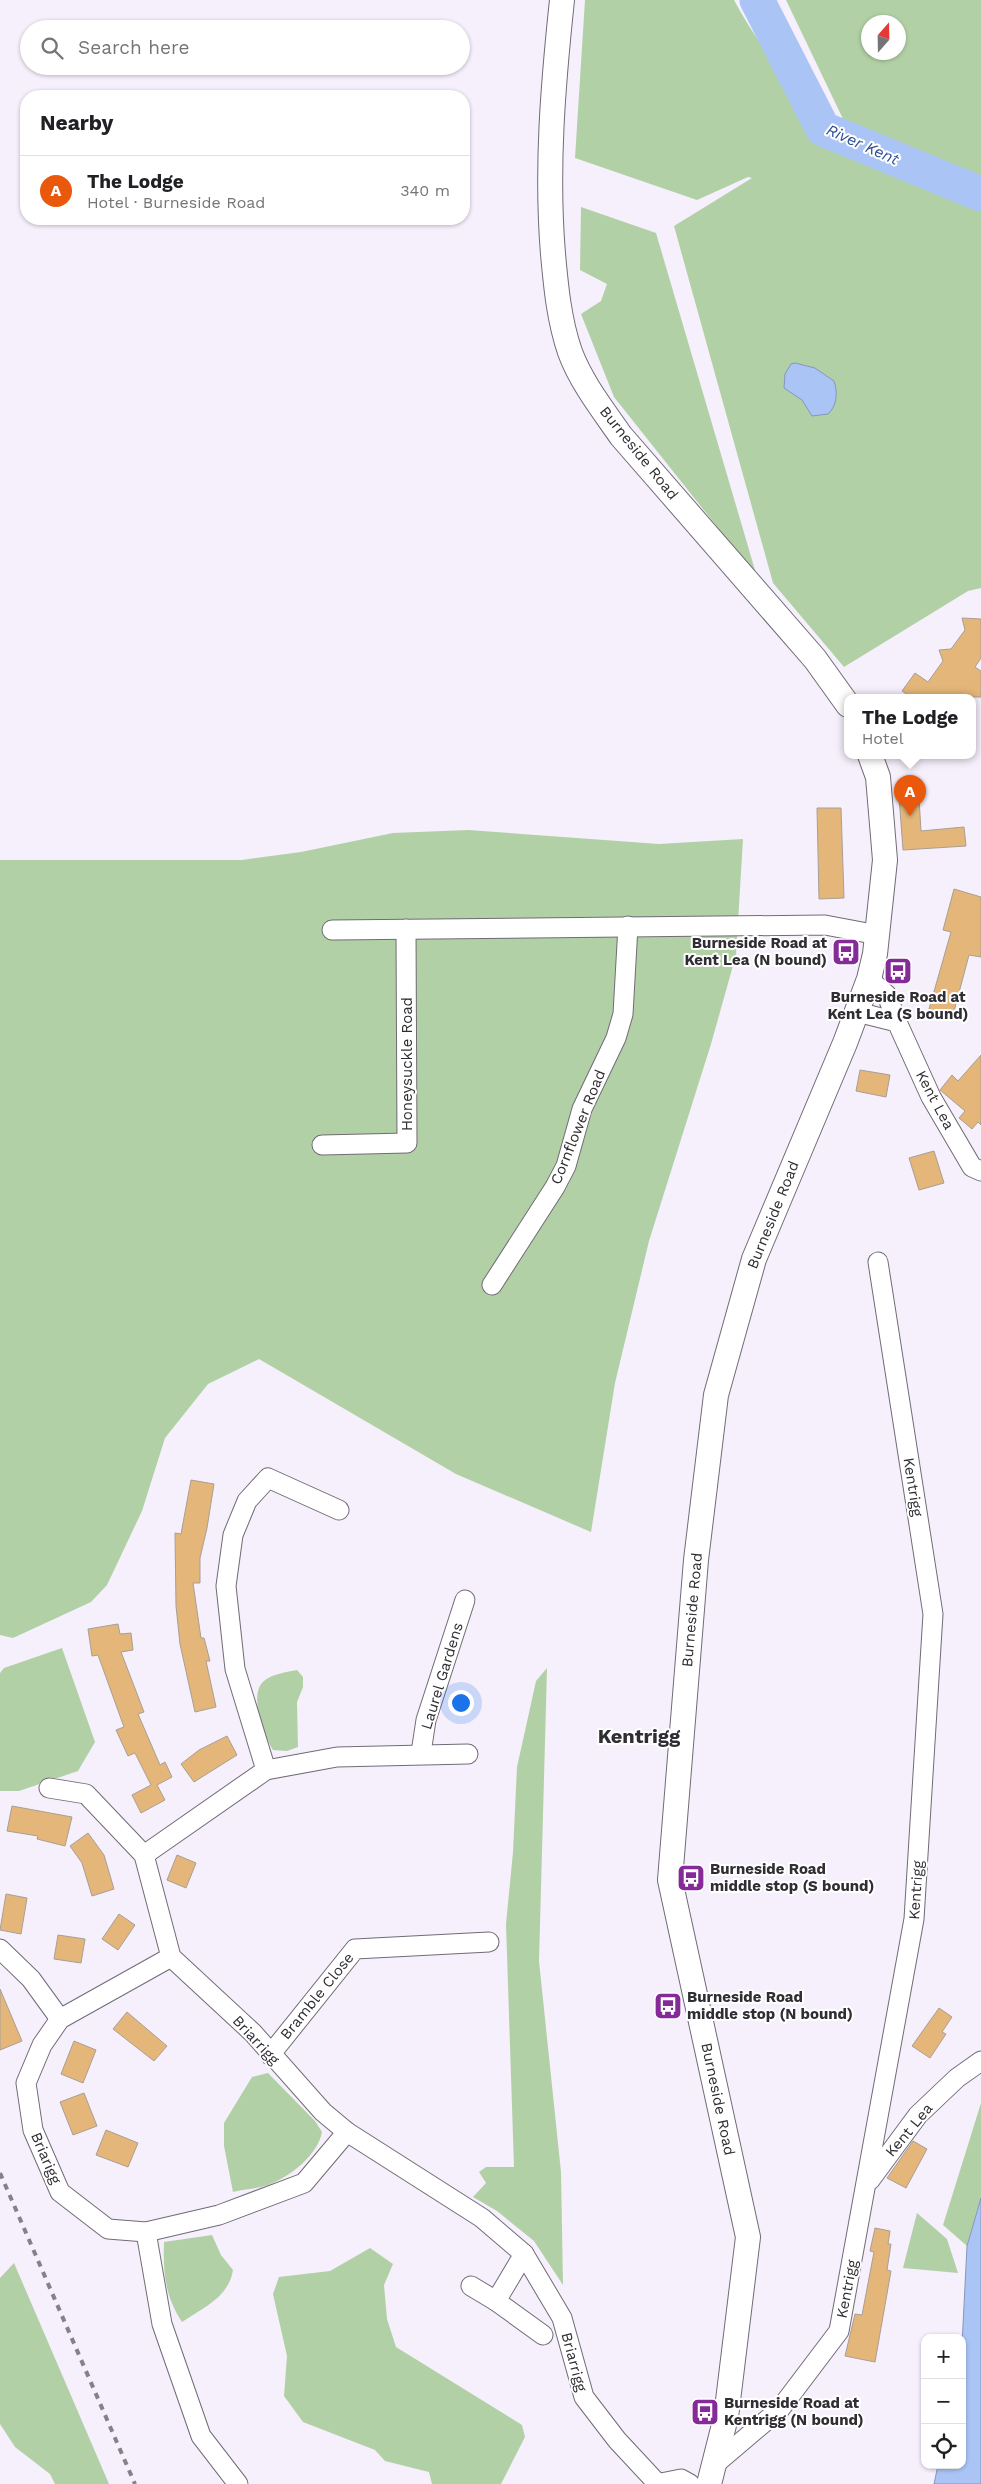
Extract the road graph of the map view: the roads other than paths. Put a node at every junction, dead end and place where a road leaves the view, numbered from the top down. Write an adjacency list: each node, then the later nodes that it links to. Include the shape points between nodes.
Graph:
1 (562, 0): 2 (street, Burneside Road, via 549,176 556,289 571,353 596,400 621,436 815,659)
2 (844, 699)
3 (871, 759): 7 (street, Burneside Road, via 878,777 885,860)
4 (628, 926): 5 (street); 7 (street, via 824,925); 14 (street, Cornflower Road, via 623,1014 616,1038 582,1109 559,1180)
5 (406, 929): 6 (street); 11 (street, Honeysuckle Road, via 407,1143)
6 (332, 930)
7 (878, 935): 8 (street, Burneside Road)
8 (870, 978): 9 (street, Burneside Road); 10 (street, Kent Lea, via 888,995)
9 (857, 1012): 10 (street); 35 (street, Burneside Road, via 754,1259 716,1396 696,1560 670,1880 748,2237 726,2417)
10 (897, 1022): 12 (street, Kent Lea, via 931,1098 972,1167)
11 (322, 1145)
12 (981, 1171)
13 (878, 1262): 29 (street, Kentrigg, via 933,1614 914,1919)
14 (492, 1285)
15 (339, 1510): 19 (street, via 268,1478 247,1501 233,1535 226,1586 235,1669)
16 (465, 1600): 17 (street, Laurel Gardens, via 426,1720)
17 (421, 1754): 18 (street, Laurel Gardens); 19 (street, Laurel Gardens, via 337,1757)
18 (468, 1754)
19 (266, 1770): 21 (street, Laurel Gardens)
20 (49, 1788): 21 (street, via 86,1794)
21 (144, 1855): 24 (street)
22 (489, 1942): 26 (street, Bramble Close, via 355,1949)
23 (0, 1949): 25 (street, via 31,1979)
24 (171, 1957): 25 (street, Briarigg); 26 (street, Briarrigg, via 253,2033)
25 (60, 2019): 30 (street, Briarigg, via 42,2045 26,2083 33,2130 60,2192 108,2229)
26 (270, 2055): 28 (street, Briarrigg, via 323,2112)
27 (981, 2061): 29 (street, Kent Lea, via 957,2078 918,2115)
28 (348, 2132): 30 (street, Briarigg, via 304,2182 219,2215); 31 (street, Briarrigg, via 482,2218)
29 (866, 2184): 35 (street, Kentrigg, via 839,2331 780,2409)
30 (146, 2232): 36 (street, via 162,2324 201,2436)
31 (524, 2254): 33 (street); 37 (street, Briarrigg, via 562,2318 584,2397)
32 (471, 2286): 33 (street)
33 (496, 2301): 34 (street, Briarrigg)
34 (543, 2335)
35 (711, 2474)
36 (238, 2484)
37 (656, 2484): 38 (street, via 681,2479)
38 (690, 2484)

